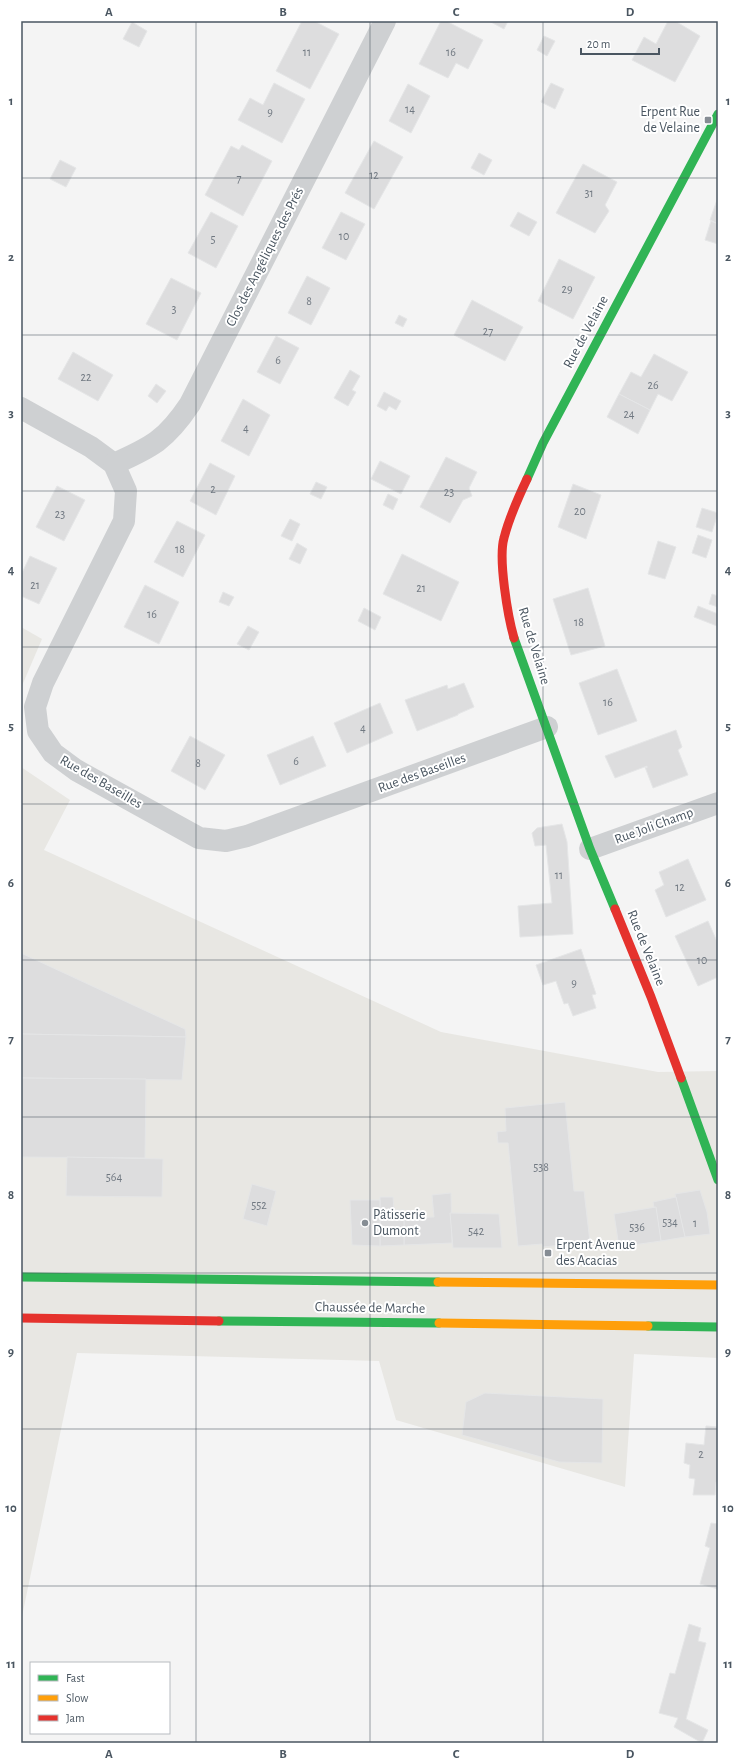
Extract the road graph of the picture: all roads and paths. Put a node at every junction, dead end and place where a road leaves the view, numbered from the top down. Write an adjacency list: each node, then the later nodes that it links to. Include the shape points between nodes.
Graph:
1 (385, 21): 4 (street, Clos des Angéliques des Prés, via 190,404 177,424 159,442)
2 (718, 114): 5 (main road, Rue de Velaine, via 543,442 514,505 503,540 503,574 510,625)
3 (21, 408): 4 (street, Rue des Baseilles, via 91,447)
4 (114, 464): 5 (street, Rue des Baseilles, via 126,491 124,521 43,683 35,707 38,731 53,753 76,770 199,838 226,841 247,836)
5 (547, 727): 7 (main road, Rue de Velaine)
6 (718, 803): 7 (street, Rue Joli Champ)
7 (590, 849): 8 (main road, Rue de Velaine, via 651,997)
8 (718, 1180)
9 (21, 1277): 10 (main road, Chaussée de Marche)
10 (718, 1285)
11 (21, 1318): 12 (main road, Chaussée de Marche)
12 (718, 1327)

